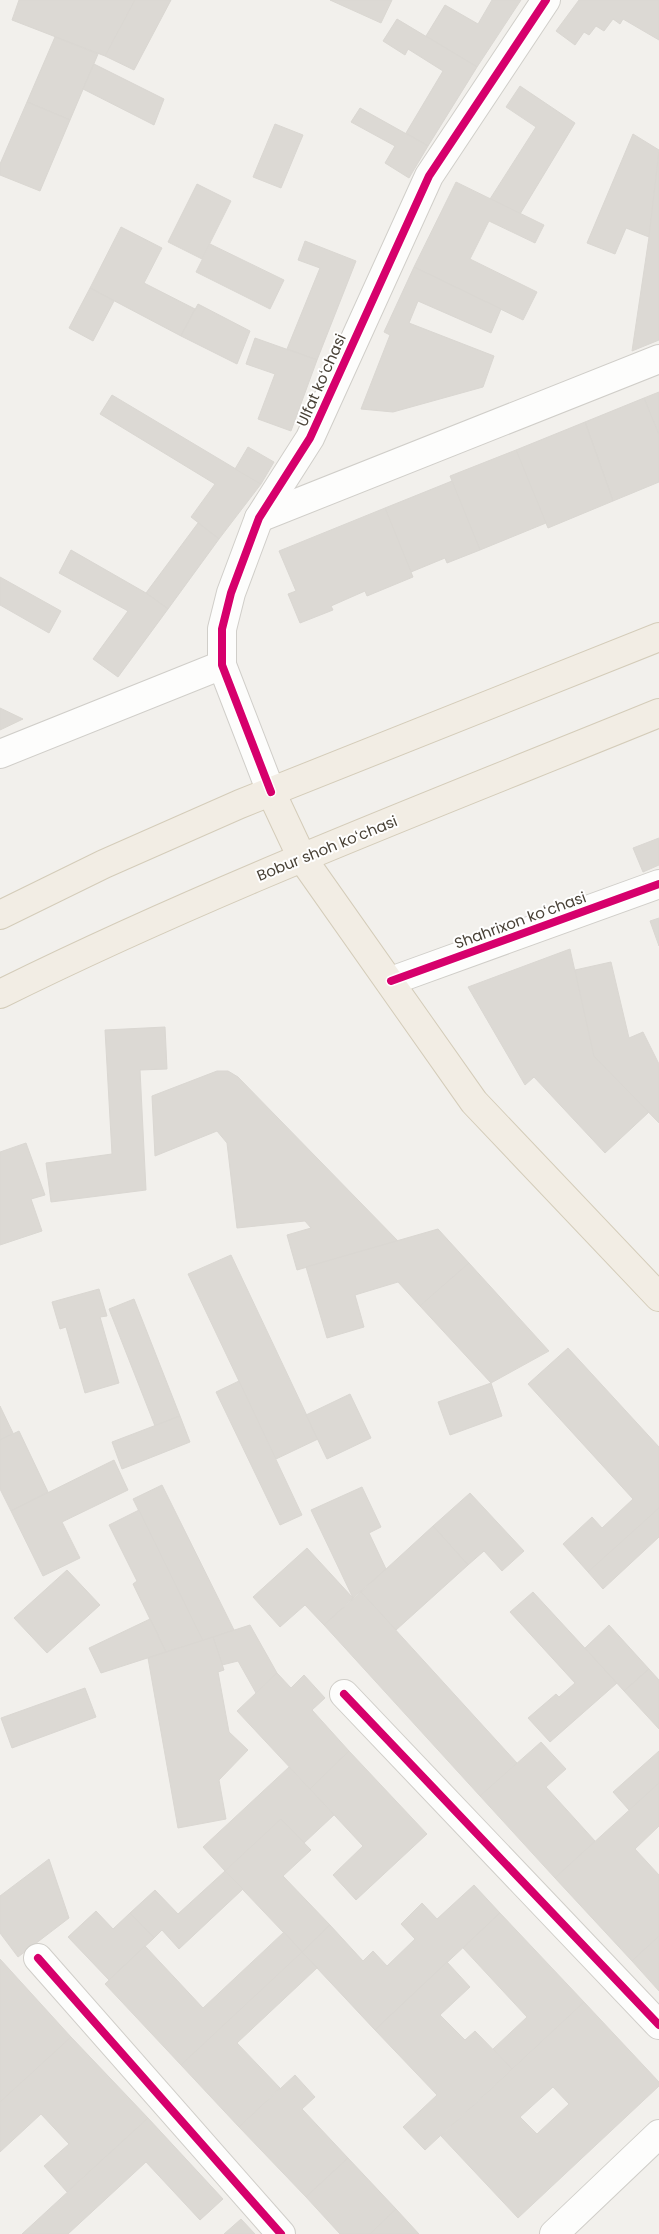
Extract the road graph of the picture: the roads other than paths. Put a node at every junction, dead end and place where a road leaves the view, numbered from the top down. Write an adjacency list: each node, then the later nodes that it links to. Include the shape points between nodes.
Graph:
1 (546, 0): 3 (street, Ulfat koʻchasi, via 429,176 310,438)
2 (659, 359): 3 (street)
3 (259, 518): 5 (street, Ulfat koʻchasi, via 231,593 222,629)
4 (659, 637): 8 (main road)
5 (222, 665): 7 (street); 8 (street, Ulfat koʻchasi)
6 (659, 713): 9 (main road, Bobur shoh koʻchasi)
7 (0, 754)
8 (271, 792): 9 (main road); 11 (main road, via 104,864)
9 (302, 858): 12 (main road); 13 (main road, Bobur shoh koʻchasi, via 119,936)
10 (659, 884): 12 (street, Shahrixon koʻchasi)
11 (0, 915)
12 (391, 981): 14 (main road, via 474,1102)
13 (0, 994)
14 (659, 1297)
15 (344, 1694): 17 (street)
16 (38, 1958): 19 (street)
17 (659, 2025)
18 (659, 2134): 20 (street)
19 (281, 2234)
20 (554, 2234)

